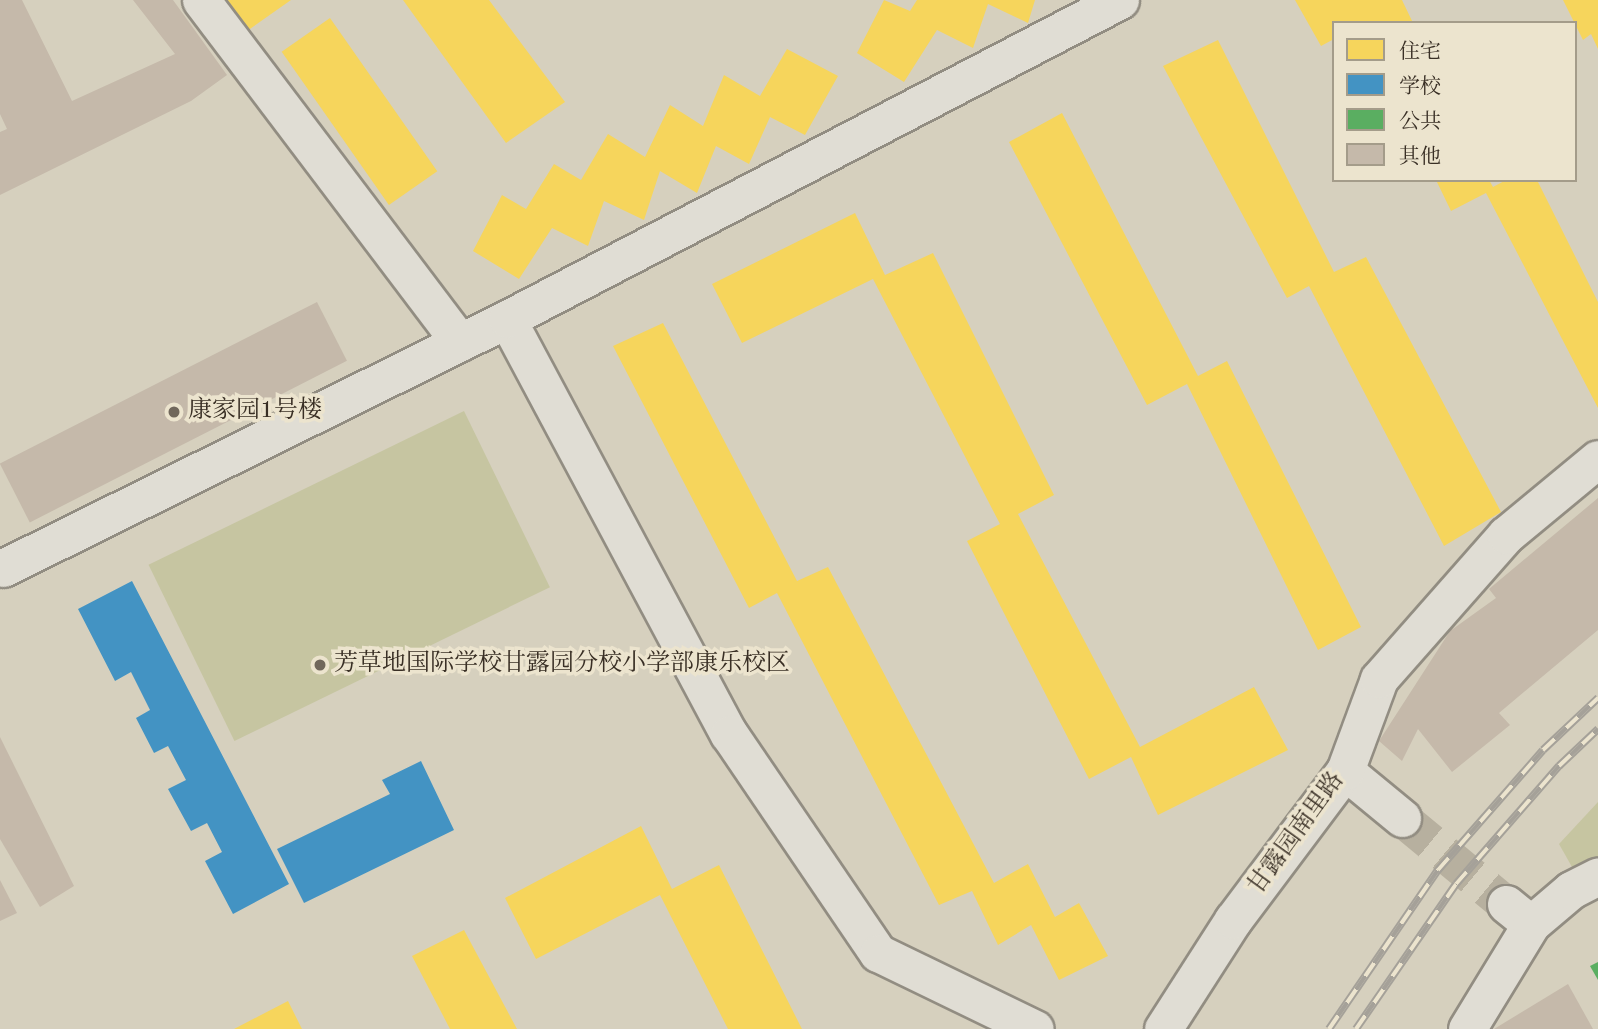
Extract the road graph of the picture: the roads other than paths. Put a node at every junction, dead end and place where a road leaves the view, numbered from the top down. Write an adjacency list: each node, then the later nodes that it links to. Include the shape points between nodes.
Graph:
1 (201, 0): 4 (street)
2 (1120, 0): 3 (street)
3 (507, 319): 4 (street); 10 (street, via 729,734 878,953)
4 (460, 342): 6 (street)
5 (1598, 459): 7 (street, 甘露园南里路, via 1506,535 1379,679)
6 (3, 568)
7 (1345, 771): 8 (street); 11 (street, 甘露园南里路, via 1233,920)
8 (1402, 818)
9 (1598, 876): 12 (street, via 1518,914)
10 (1035, 1029)
11 (1163, 1029)
12 (1467, 1029)

